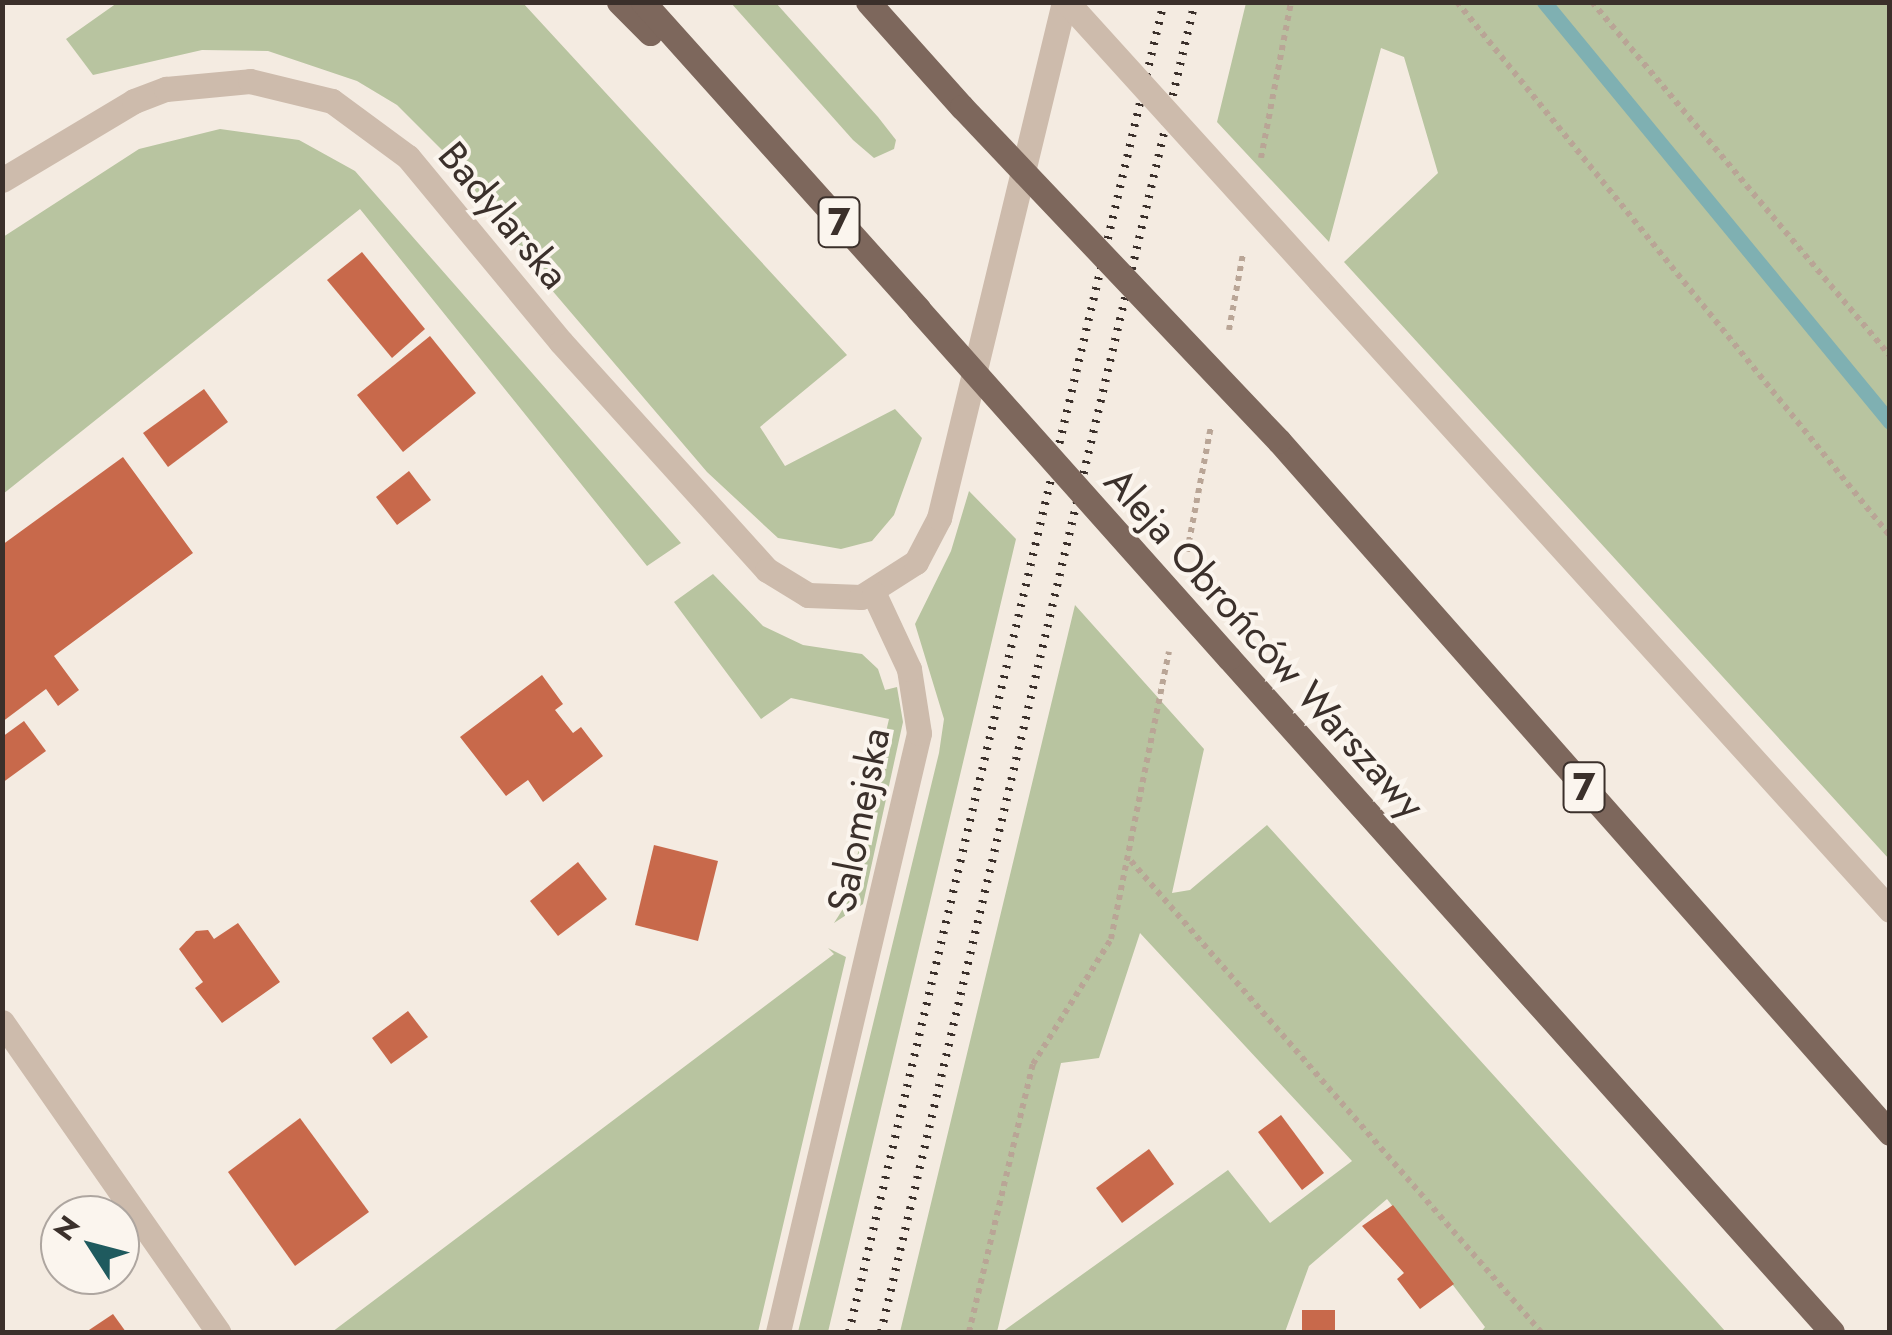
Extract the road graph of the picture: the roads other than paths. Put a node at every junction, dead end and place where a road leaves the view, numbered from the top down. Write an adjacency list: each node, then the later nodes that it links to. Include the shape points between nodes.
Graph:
1 (619, 2): 5 (main road)
2 (643, 2): 5 (main road, Aleja Obrońców Warszawy / 7)
3 (868, 2): 10 (main road, 7, bridge, via 1279,441)
4 (1066, 2): 7 (street, via 939,518 916,562); 8 (street, bridge)
5 (759, 136): 13 (main road, Aleja Obrońców Warszawy / 7, bridge)
6 (2, 180): 7 (street, Badylarska, via 134,101 166,89 250,82 332,102 408,157 561,342 767,570 818,598)
7 (874, 594): 12 (street, Salomejska, via 909,668 919,734)
8 (1890, 910)
9 (2, 1022): 11 (street)
10 (1890, 1132)
11 (218, 1332)
12 (778, 1332)
13 (1832, 1332)

